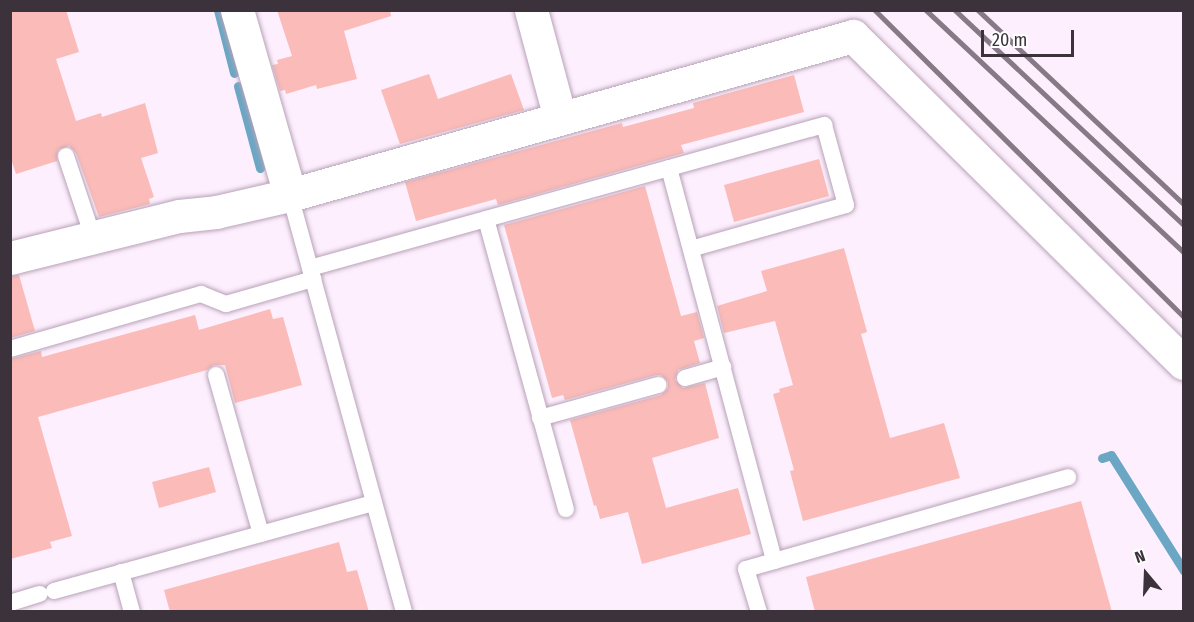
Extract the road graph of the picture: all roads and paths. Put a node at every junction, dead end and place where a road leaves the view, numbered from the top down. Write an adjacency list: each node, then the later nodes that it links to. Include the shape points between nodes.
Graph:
1 (237, 10): 6 (street)
2 (531, 10): 3 (street)
3 (560, 118): 6 (street); 13 (street, via 853,36)
4 (66, 156): 8 (lane)
5 (669, 168): 7 (lane); 9 (lane); 9 (lane, via 824,125 846,205)
6 (290, 195): 8 (street); 11 (lane)
7 (486, 219): 11 (lane); 18 (lane)
8 (93, 237): 10 (street)
9 (691, 249): 14 (lane)
10 (10, 258)
11 (312, 274): 12 (lane, via 226,304 201,294); 20 (lane)
12 (10, 350)
13 (1184, 363)
14 (723, 368): 16 (lane); 23 (lane)
15 (216, 375): 22 (lane)
16 (685, 378)
17 (658, 385): 18 (lane)
18 (540, 418): 21 (lane)
19 (1068, 477): 23 (lane)
20 (374, 503): 22 (lane); 27 (lane)
21 (566, 509)
22 (261, 534): 24 (lane)
23 (774, 561): 28 (lane, via 746,569)
24 (121, 572): 25 (lane); 26 (lane)
25 (10, 603)
26 (132, 612)
27 (404, 612)
28 (759, 612)

